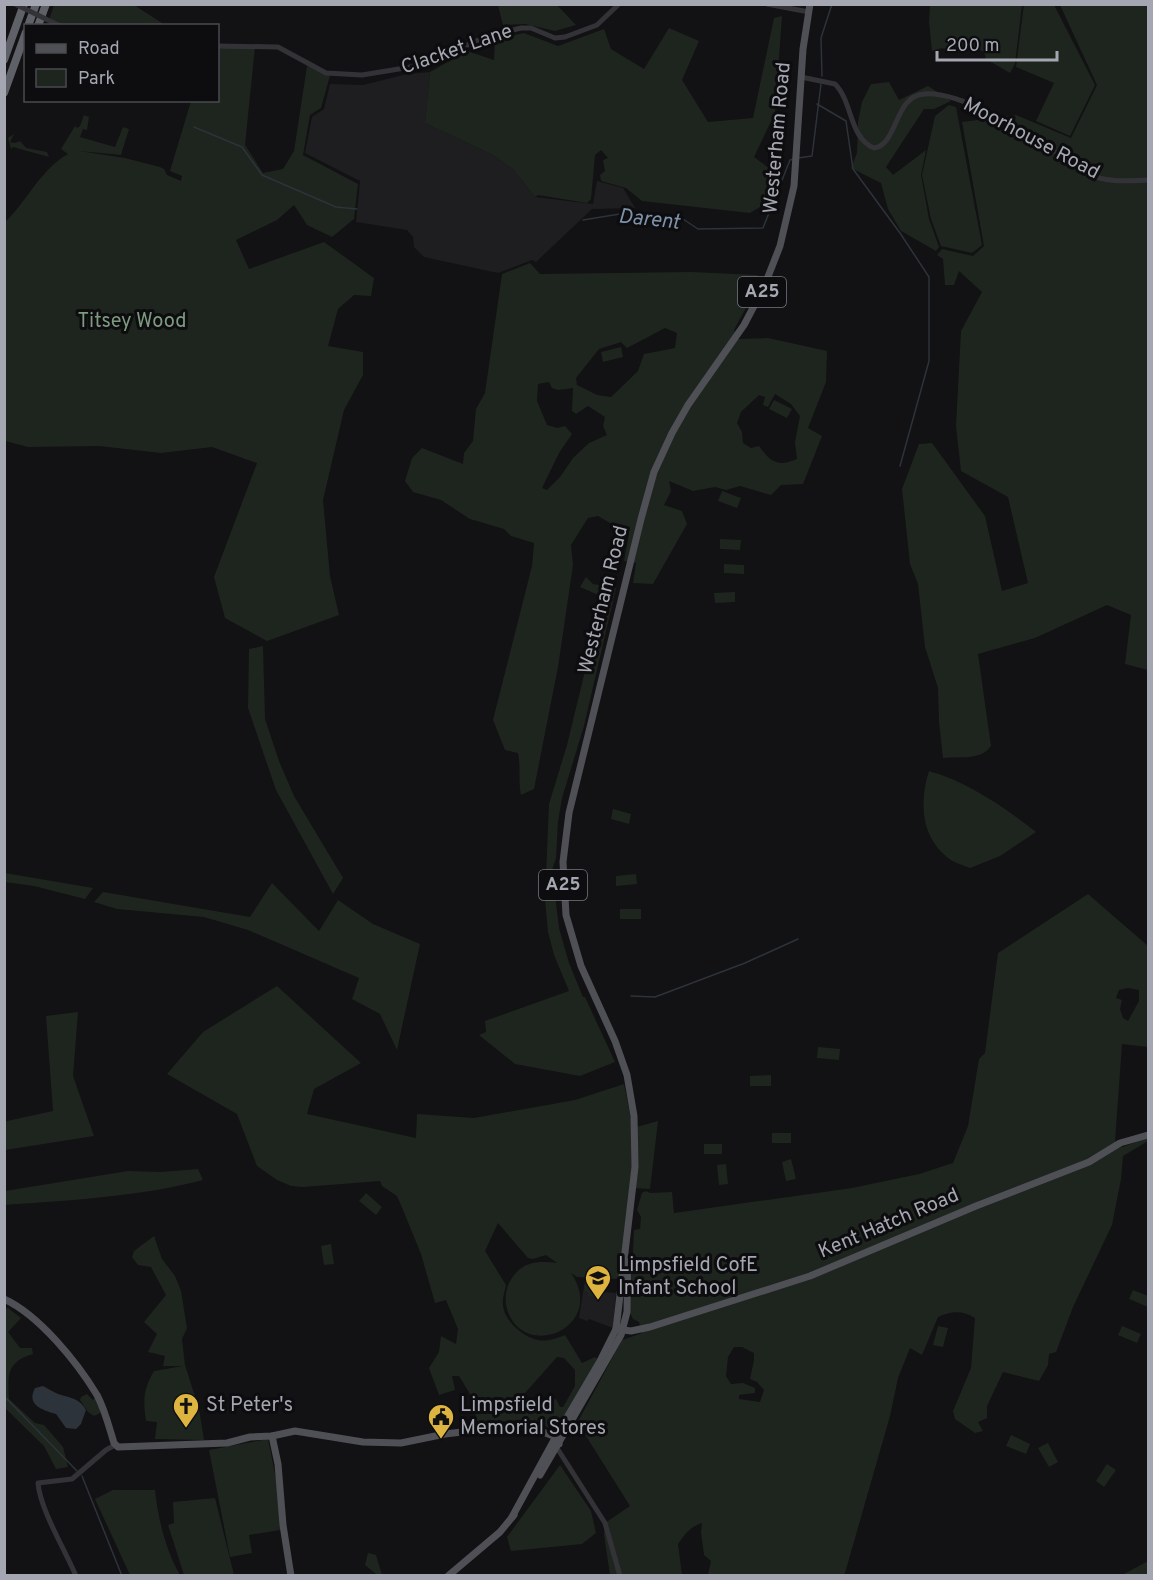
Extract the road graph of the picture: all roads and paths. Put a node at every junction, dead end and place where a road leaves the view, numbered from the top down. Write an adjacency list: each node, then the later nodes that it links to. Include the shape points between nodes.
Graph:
1 (15, 4): 10 (street, bridge)
2 (24, 4): 13 (highway)
3 (36, 4): 8 (highway)
4 (46, 4): 9 (highway)
5 (619, 4): 12 (street, Clacket Lane, via 597,25 565,37 521,28 485,37 428,64 362,75 326,73 278,46)
6 (767, 4): 7 (street)
7 (809, 8): 14 (main road, Westerham Road / A25)
8 (29, 24)
9 (39, 24)
10 (56, 24)
11 (24, 38): 15 (highway)
12 (219, 46)
13 (4, 60)
14 (801, 77): 16 (street, Moorhouse Road, via 831,82 839,88 856,130 874,148 887,139 909,101 919,94 938,94 987,112 1086,173 1107,180); 19 (main road, Westerham Road / A25, via 787,221 764,287 741,331 680,419 652,478 565,835 563,884 568,926 581,966 621,1054 633,1105 636,1151)
15 (4, 93)
16 (1149, 180)
17 (1149, 1135): 19 (main road, Kent Hatch Road, via 1120,1143 1089,1162 810,1275 656,1325 637,1329)
18 (4, 1299): 22 (main road, via 35,1318 74,1363 97,1395)
19 (620, 1325): 21 (main road, A25)
20 (272, 1436): 21 (main road, via 295,1431 363,1442 401,1443 513,1426 531,1428); 22 (main road, via 227,1443); 24 (main road)
21 (556, 1443): 25 (main road, A25, via 500,1532); 26 (street, via 605,1522)
22 (115, 1445): 23 (street, via 72,1479 38,1483)
23 (76, 1575)
24 (291, 1575)
25 (448, 1575)
26 (620, 1575)

